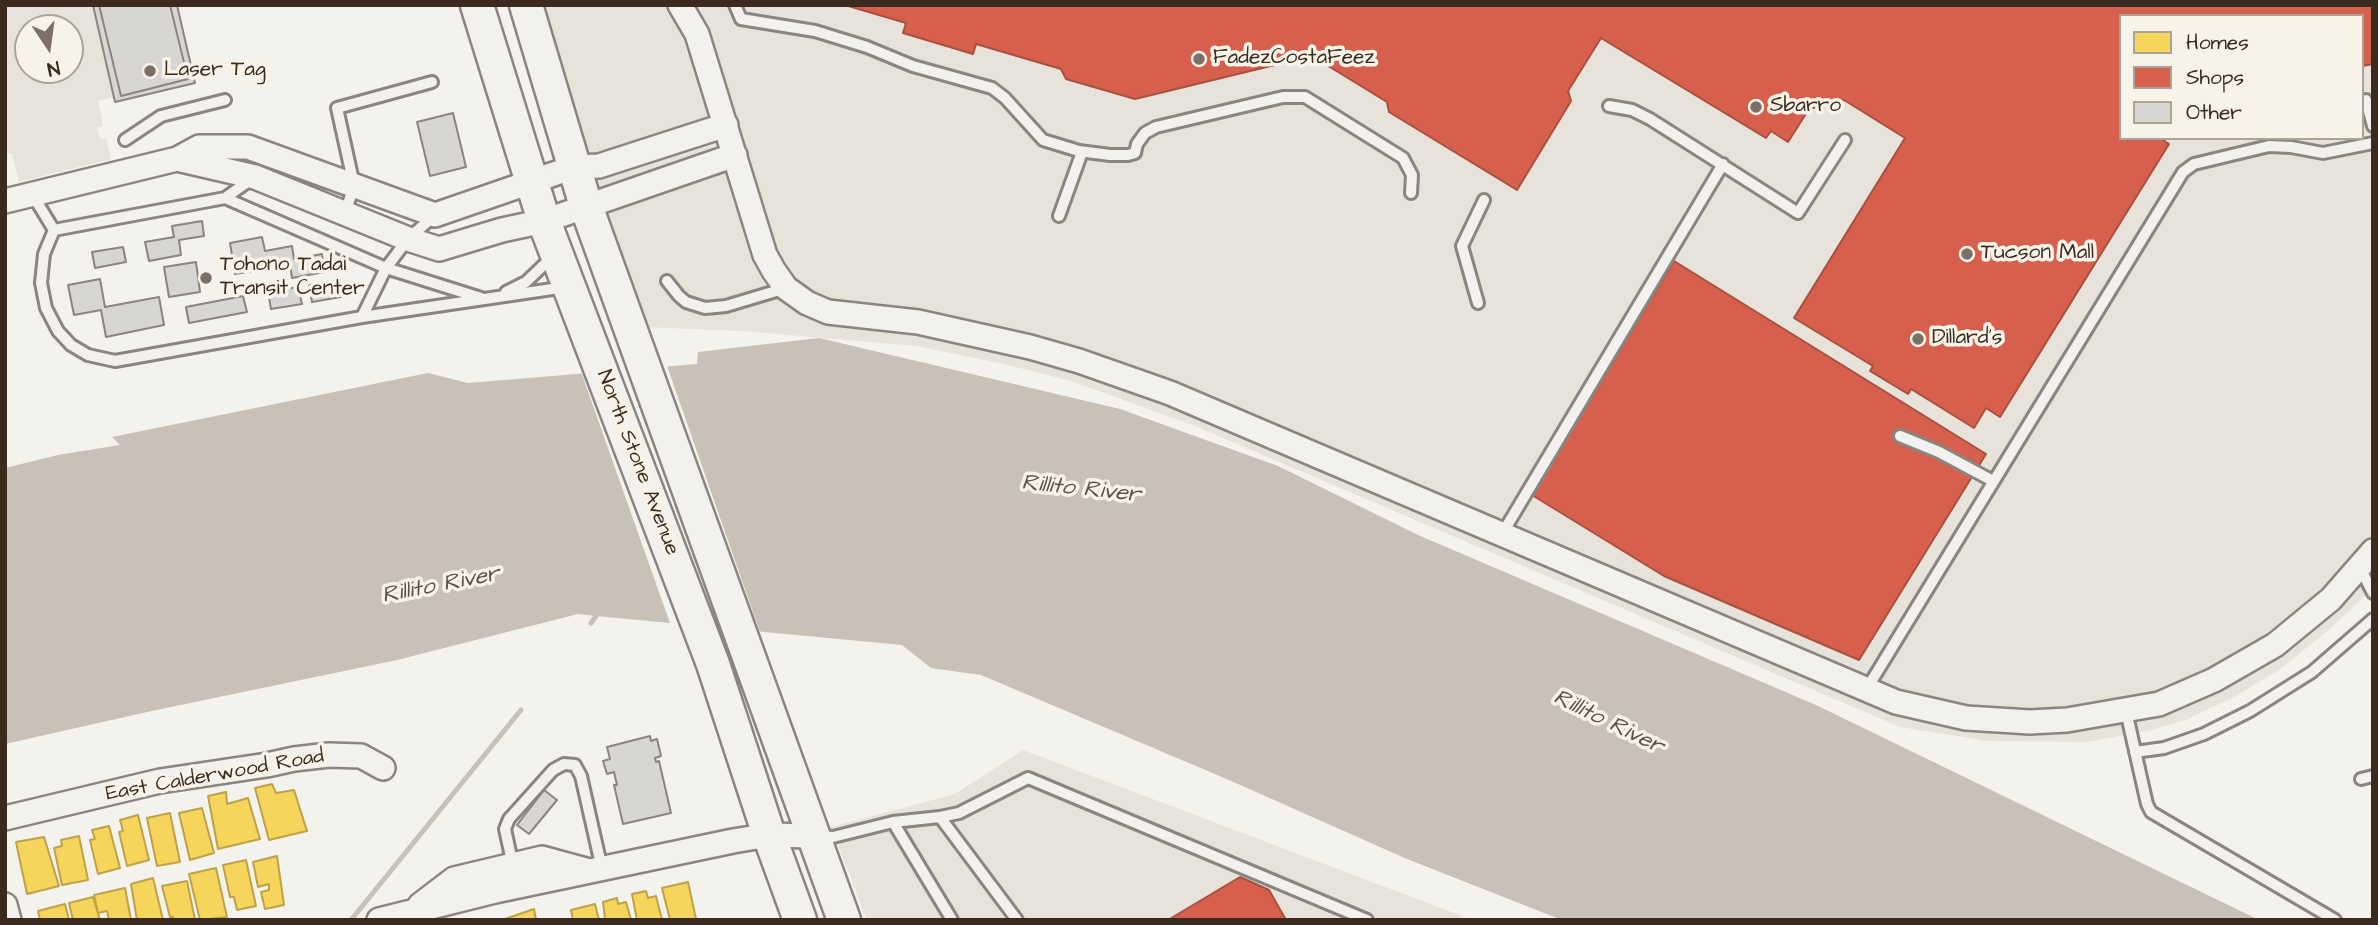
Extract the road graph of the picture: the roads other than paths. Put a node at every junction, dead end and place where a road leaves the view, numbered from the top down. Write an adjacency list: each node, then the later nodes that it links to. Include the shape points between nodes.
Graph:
1 (477, 5): 21 (main road, North Stone Avenue)
2 (526, 5): 19 (main road, North Stone Avenue)
3 (680, 5): 9 (street, via 697,34)
4 (734, 5): 15 (lane, via 741,19 815,31 992,88 1043,140)
5 (432, 82): 22 (lane, via 337,107)
6 (225, 100): 11 (lane, via 161,116)
7 (2364, 100): 10 (lane)
8 (1609, 106): 18 (lane, via 1650,119)
9 (726, 125): 16 (street); 19 (street, via 599,166)
10 (2373, 127)
11 (125, 140)
12 (1845, 140): 18 (lane, via 1798,213)
13 (2277, 142): 14 (lane, via 2323,153); 43 (lane, via 2194,164 2183,172)
14 (2373, 143)
15 (1082, 152): 23 (lane, via 1128,155 1135,153 1140,137 1151,129 1299,96 1403,158 1412,175); 31 (lane)
16 (735, 155): 28 (street); 38 (street, via 765,255)
17 (177, 159): 20 (street); 22 (street, via 199,147 248,148); 24 (street)
18 (1723, 164): 44 (lane)
19 (574, 167): 21 (street); 28 (main road, North Stone Avenue)
20 (256, 177): 25 (lane); 29 (street)
21 (531, 183): 30 (street); 33 (main road, North Stone Avenue)
22 (354, 186): 29 (lane); 30 (street)
23 (1411, 193)
24 (32, 194): 27 (street); 32 (lane)
25 (225, 198): 32 (lane); 35 (lane)
26 (1484, 200): 40 (lane, via 1462,246)
27 (5, 201)
28 (586, 206): 33 (street); 58 (main road, North Stone Avenue)
29 (345, 214): 34 (street)
30 (435, 215): 34 (lane)
31 (1059, 216)
32 (54, 230): 41 (lane, via 43,263 46,308 58,331 88,355 115,361)
33 (549, 233): 34 (street, via 502,230 439,249); 37 (main road, North Stone Avenue); 39 (lane, via 550,259 526,282)
34 (408, 239): 35 (lane)
35 (386, 268): 39 (lane); 41 (lane)
36 (667, 281): 38 (lane, via 686,302 705,308)
37 (570, 287): 39 (lane); 57 (main road, North Stone Avenue, via 713,664)
38 (786, 288): 44 (street, via 828,312 937,326 1030,347 1123,376)
39 (489, 298): 41 (lane)
40 (1478, 303)
41 (362, 317)
42 (1900, 436): 43 (lane)
43 (1993, 481): 48 (lane)
44 (1502, 534): 48 (street)
45 (2366, 559): 46 (lane); 49 (street, via 2313,615 2256,657 2170,701)
46 (2373, 593)
47 (2373, 619): 50 (lane, via 2312,672 2250,711 2204,734)
48 (1866, 690): 49 (street, via 1920,708 1988,720 2049,722)
49 (2126, 711): 50 (lane)
50 (2135, 752): 70 (lane, via 2151,812)
51 (383, 768): 55 (street, East Calderwood Road, via 361,756 294,759 160,781)
52 (2373, 776): 53 (lane)
53 (2361, 779)
54 (940, 817): 56 (lane); 68 (lane); 69 (lane, via 959,813 1028,778)
55 (5, 818)
56 (893, 822): 58 (lane, via 833,837); 67 (lane)
57 (769, 835): 58 (street); 59 (street); 65 (main road, North Stone Avenue)
58 (813, 836): 66 (main road, North Stone Avenue)
59 (596, 870): 60 (street, via 542,858); 60 (lane, via 581,775 576,765 564,764 553,770 509,819 505,829)
60 (515, 876): 61 (street)
61 (459, 900): 63 (street)
62 (5, 905): 64 (street)
63 (396, 916)
64 (9, 920)
65 (800, 920)
66 (844, 920)
67 (952, 920)
68 (1017, 920)
69 (1367, 920)
70 (2335, 920)

